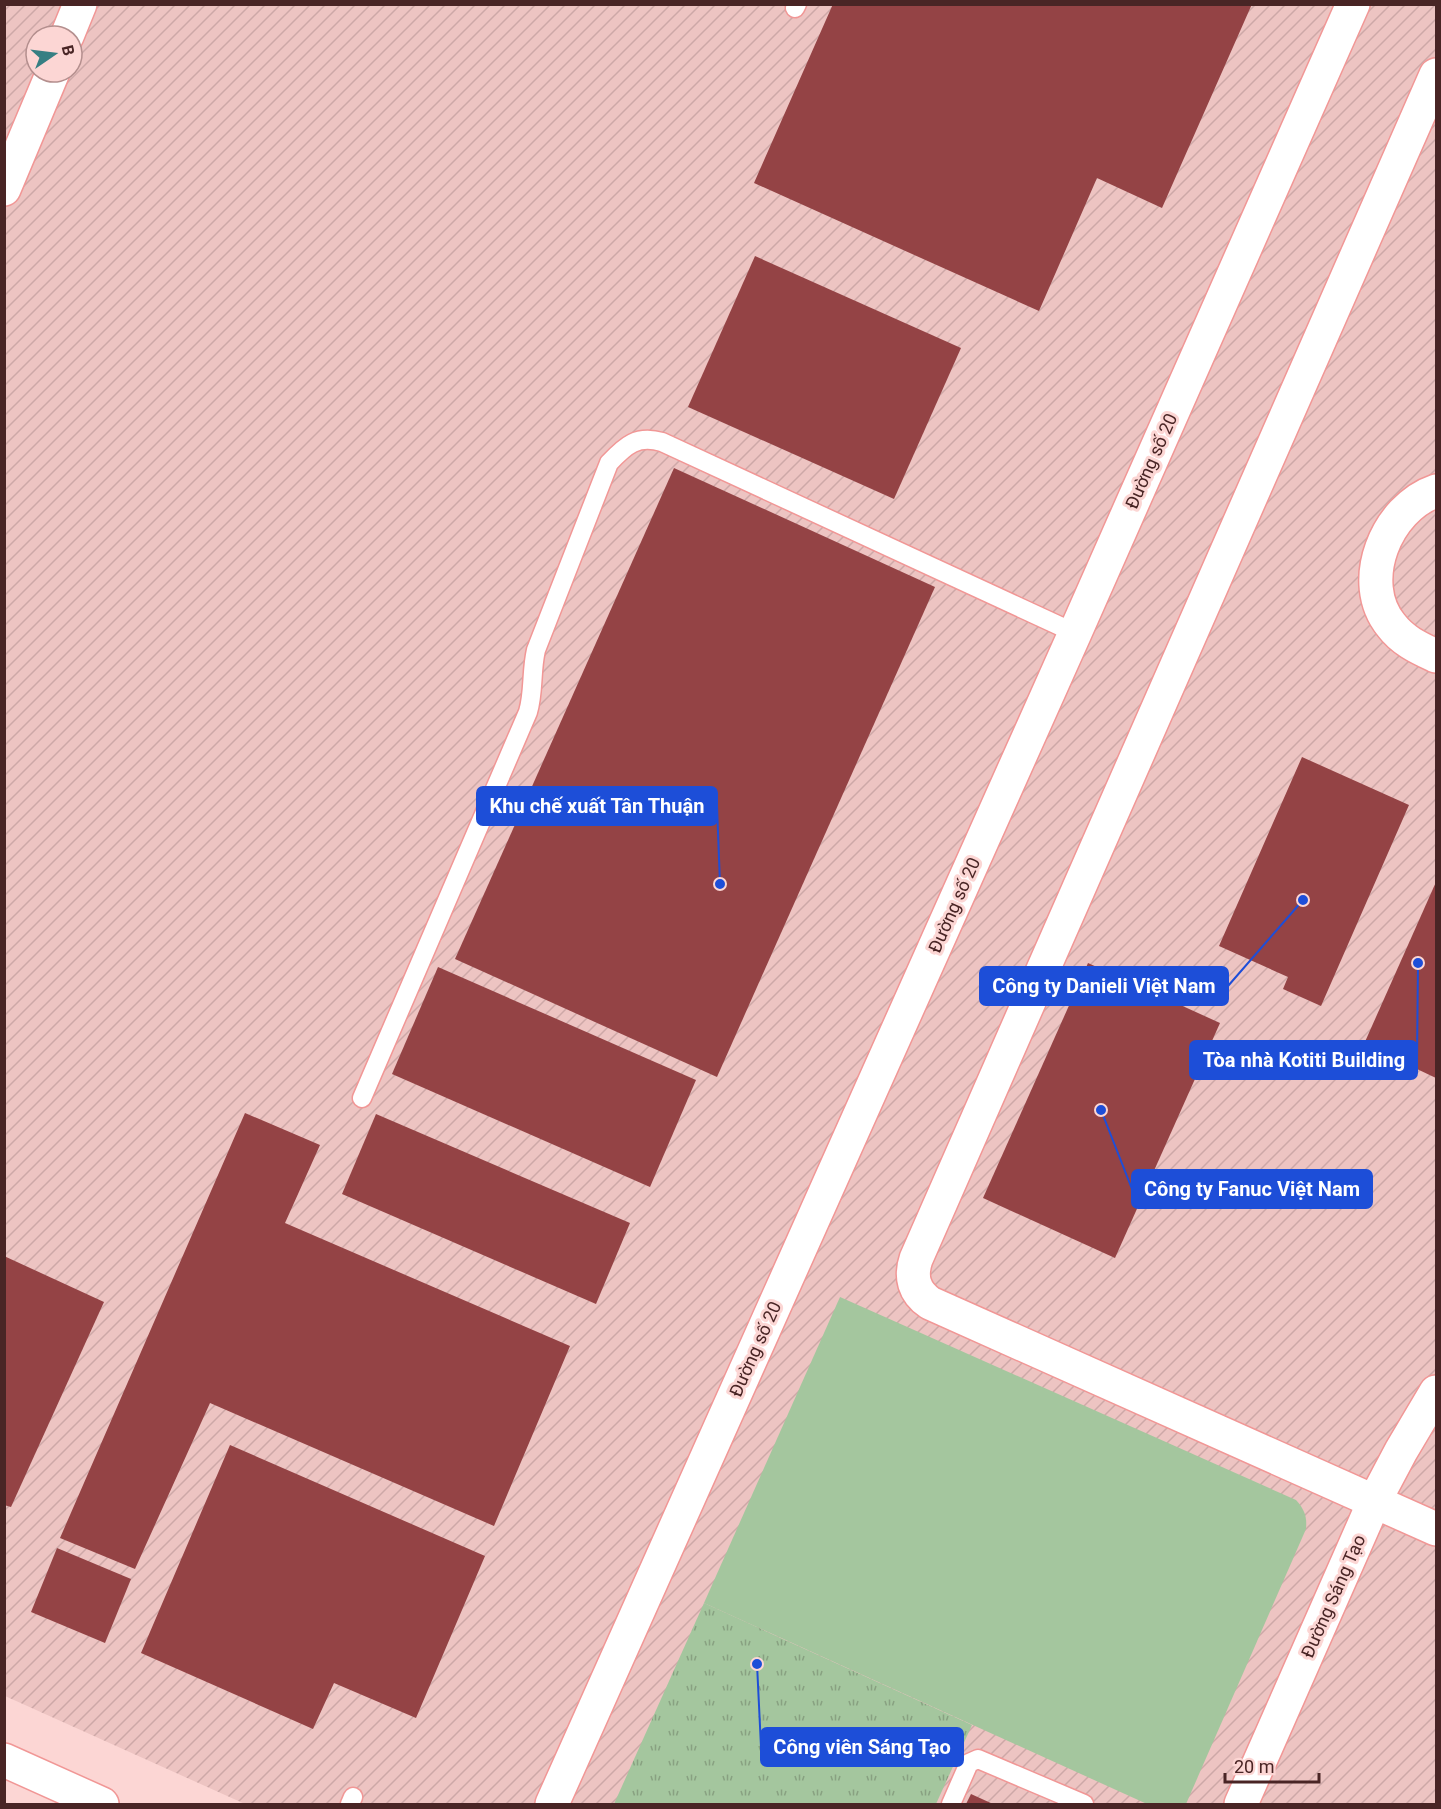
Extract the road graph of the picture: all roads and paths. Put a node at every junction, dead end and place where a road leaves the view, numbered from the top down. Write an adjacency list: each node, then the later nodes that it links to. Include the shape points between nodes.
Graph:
1 (80, 4): 3 (street)
2 (1353, 4): 8 (street, Đường số 20)
3 (72, 24)
4 (1437, 75): 12 (street, via 913,1271 917,1291 930,1303)
5 (48, 84): 6 (street)
6 (4, 189)
7 (1437, 491): 9 (street, via 1419,499 1399,516 1384,541 1377,571 1379,600 1389,623 1406,641)
8 (1075, 633): 10 (lane, via 662,442 649,438 623,448 609,463 536,650 528,712); 16 (street, Đường số 20)
9 (1437, 656)
10 (362, 1098)
11 (1437, 1392): 12 (street, Đường Sáng Tạo)
12 (1374, 1502): 13 (street); 19 (street, Đường Sáng Tạo)
13 (1437, 1529)
14 (4, 1760): 15 (street)
15 (102, 1804)
16 (552, 1804)
17 (951, 1804): 18 (lane, via 969,1763 978,1758)
18 (1084, 1804)
19 (1241, 1804)

